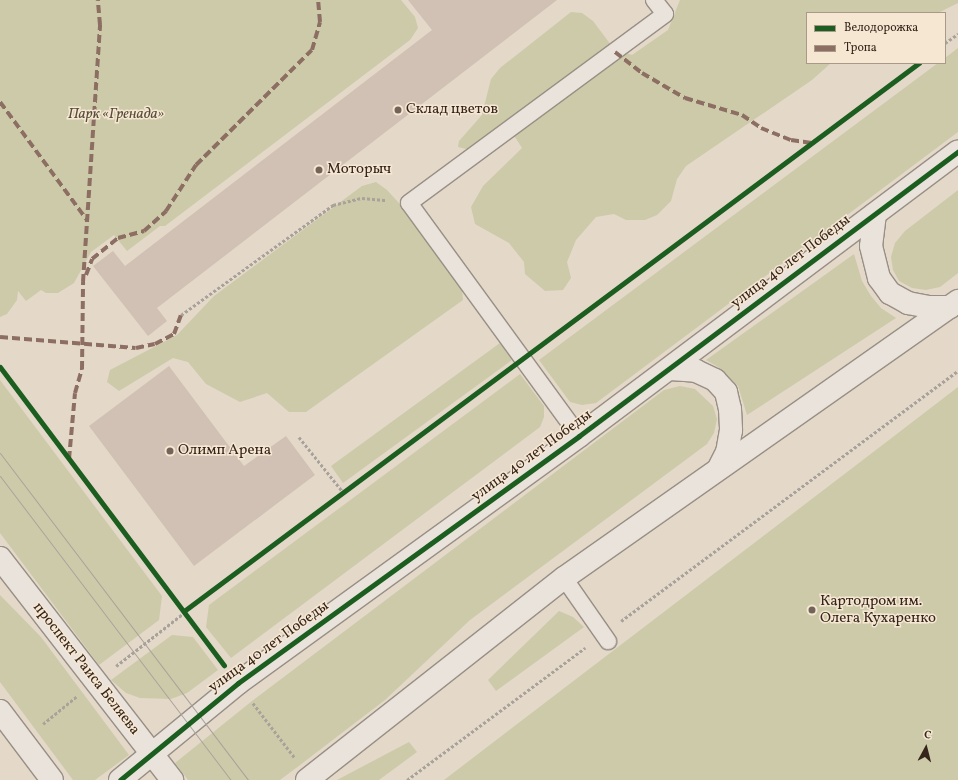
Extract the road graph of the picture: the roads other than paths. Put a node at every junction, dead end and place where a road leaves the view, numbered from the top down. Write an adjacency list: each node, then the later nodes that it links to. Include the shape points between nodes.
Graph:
1 (654, 0): 6 (lane, via 665,14 409,203 489,320 523,358)
2 (958, 151): 3 (street, улица 40 лет Победы)
3 (875, 214): 4 (street, via 871,246 879,278 890,293 908,303 928,307); 5 (street, улица 40 лет Победы)
4 (954, 304): 7 (street)
5 (670, 369): 6 (street, улица 40 лет Победы); 7 (street, via 696,371 715,380 726,392 731,430 727,452)
6 (579, 436): 12 (street, улица 40 лет Победы, via 238,683)
7 (720, 466): 9 (street)
8 (0, 558): 12 (street, проспект Раиса Беляева)
9 (564, 578): 10 (lane); 13 (street)
10 (606, 638)
11 (0, 711): 14 (street)
12 (151, 754): 15 (street, улица 40 лет Победы); 16 (street, проспект Раиса Беляева)
13 (304, 772)
14 (52, 780)
15 (120, 780)
16 (172, 780)

